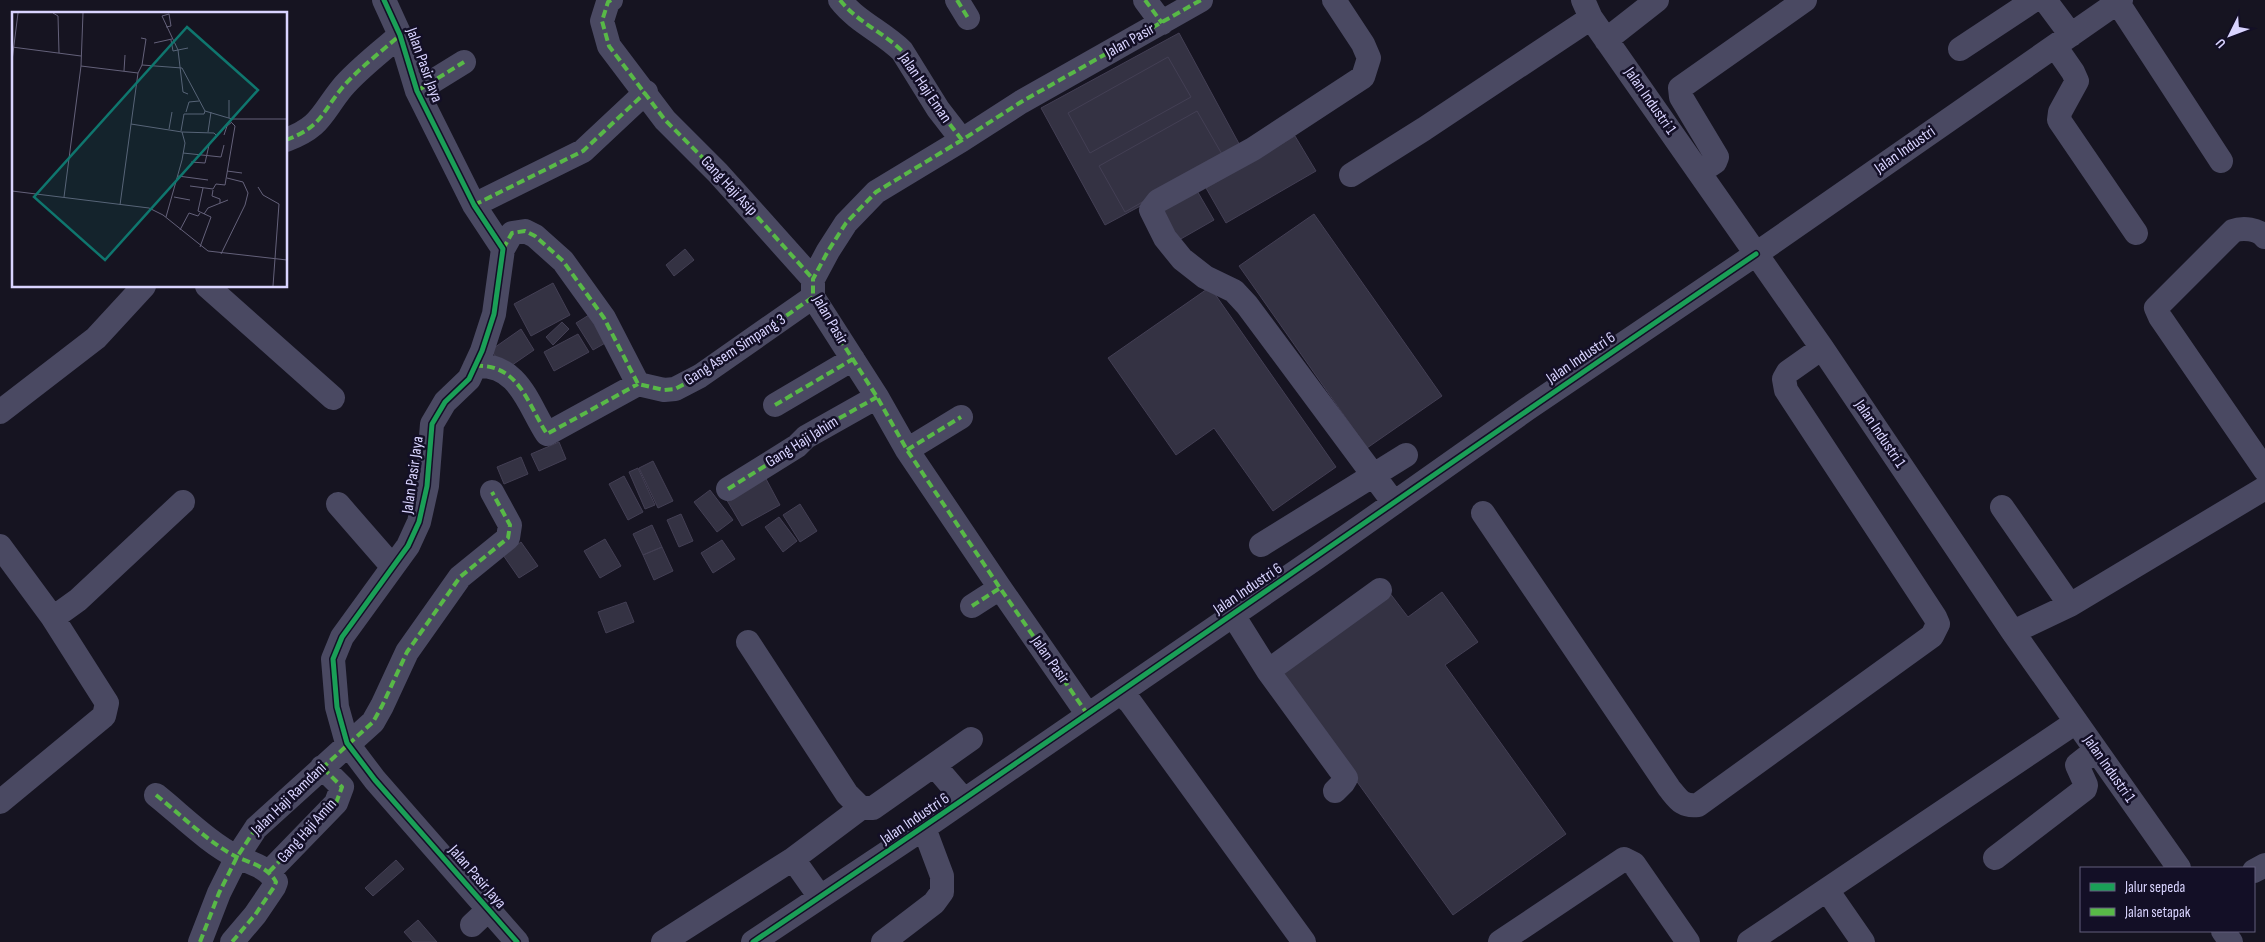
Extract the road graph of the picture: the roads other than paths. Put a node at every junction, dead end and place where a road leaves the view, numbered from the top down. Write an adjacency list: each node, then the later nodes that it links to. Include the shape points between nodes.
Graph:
1 (384, 0): 14 (street, Jalan Pasir Jaya)
2 (611, 0): 20 (street, Gang Haji Asip, via 602,21 609,46)
3 (840, 0): 22 (street, Jalan Haji Eman, via 902,51)
4 (1146, 0): 13 (street)
5 (1201, 0): 13 (street, Jalan Pasir)
6 (1334, 0): 46 (street, via 1369,58 1363,77 1253,149 1158,200 1151,210 1165,238 1182,259 1205,277 1234,291 1247,305)
7 (1657, 0): 15 (street)
8 (1805, 0): 24 (street, via 1680,88 1681,97 1717,157)
9 (2034, 0): 17 (street)
10 (2045, 0): 16 (street)
11 (2120, 1): 16 (street, Jalan Industri); 23 (street, Jalan Industri)
12 (1587, 9): 15 (street, Jalan Industri 1); 25 (street, via 1424,129)
13 (1162, 23): 22 (street, Jalan Pasir, via 1021,102)
14 (400, 35): 19 (street, Jalan Pasir Jaya); 21 (street, via 343,87 321,120 304,133)
15 (1606, 40): 24 (street, Jalan Industri 1)
16 (2063, 41): 27 (street, via 2076,81 2059,120); 30 (street, Jalan Industri)
17 (1960, 49)
18 (464, 62): 19 (street)
19 (417, 91): 26 (street, Jalan Pasir Jaya)
20 (646, 92): 26 (street, via 583,152); 33 (street, Gang Haji Asip, via 665,120 718,173)
21 (288, 139)
22 (962, 140): 33 (street, Jalan Pasir, via 876,192 846,223)
23 (2221, 161)
24 (1700, 172): 30 (street, Jalan Industri 1)
25 (1351, 175)
26 (474, 205): 29 (street, Jalan Pasir Jaya)
27 (2136, 233)
28 (2265, 237): 45 (street, via 2254,230 2233,231 2156,308)
29 (503, 249): 36 (street, Jalan Pasir Jaya, via 494,314); 37 (street, via 512,233 525,231 563,261 604,318)
30 (1756, 254): 34 (street, Jalan Industri 1); 51 (street, Jalan Industri 6)
31 (142, 288): 41 (street, via 96,338)
32 (209, 288): 39 (street)
33 (813, 288): 35 (street, Jalan Pasir); 37 (street, Gang Asem Simpang 3, via 708,371 675,389)
34 (1822, 348): 54 (street, via 1788,372 1784,379 1786,390 1938,624 1932,636 1698,805 1689,806 1680,801 1669,788); 64 (street, Jalan Industri 1)
35 (853, 359): 38 (street, Jalan Pasir); 40 (street)
36 (475, 366): 37 (street, via 497,368 515,382 532,405 546,434); 57 (street, Jalan Pasir Jaya, via 469,379 445,402 432,424 419,522 408,546)
37 (638, 384)
38 (877, 397): 43 (street, Jalan Pasir); 48 (street, Gang Haji Jahim, via 806,437)
39 (332, 398)
40 (775, 405)
41 (0, 412)
42 (961, 417): 43 (street)
43 (907, 450): 58 (street, Jalan Pasir)
44 (1406, 455): 46 (street)
45 (2265, 470)
46 (1372, 475): 51 (street); 55 (street)
47 (2265, 488): 60 (street)
48 (728, 489)
49 (492, 492): 71 (street, Jalan Haji Ramdani, via 510,525 508,538 460,577 407,652 373,722)
50 (183, 502): 63 (street, via 78,600)
51 (1394, 503): 62 (street, Jalan Industri 6)
52 (338, 504): 57 (street)
53 (2002, 507): 60 (street)
54 (1483, 513)
55 (1261, 545)
56 (0, 546): 63 (street)
57 (392, 566): 71 (street, Jalan Pasir Jaya, via 342,636 333,659 336,707)
58 (1000, 588): 61 (street); 68 (street, Jalan Pasir)
59 (1380, 590): 66 (street)
60 (2070, 605): 64 (street)
61 (972, 606)
62 (1233, 615): 66 (street); 67 (street, Jalan Industri 6)
63 (53, 618): 78 (street, via 107,703 104,716)
64 (2013, 632): 69 (street, Jalan Industri 1)
65 (748, 642): 79 (street, via 848,794)
66 (1268, 671): 75 (street, via 1346,778)
67 (1120, 692): 68 (street, Jalan Industri 6); 95 (street)
68 (1088, 714): 77 (street, Jalan Industri 6)
69 (2076, 722): 72 (street, Jalan Industri 1); 86 (street)
70 (971, 739): 73 (street)
71 (347, 744): 74 (street, Jalan Haji Ramdani); 91 (street, Jalan Pasir Jaya, via 481,917)
72 (2096, 750): 82 (street, via 2077,765 2086,785 2083,792); 84 (street, Jalan Industri 1)
73 (934, 766): 77 (street); 79 (street, via 872,808)
74 (322, 767): 81 (street, Jalan Haji Ramdani, via 256,828); 85 (street, Gang Haji Amin, via 342,787 336,803)
75 (1335, 791)
76 (156, 795): 81 (street)
77 (964, 800): 80 (street, Jalan Industri 6)
78 (0, 802)
79 (861, 808): 83 (street)
80 (924, 828): 87 (street, Jalan Industri 6); 94 (street, via 942,876 942,892 934,903)
81 (237, 857): 85 (street); 89 (street, Jalan Haji Ramdani)
82 (1995, 858)
83 (793, 859): 87 (street); 92 (street)
84 (2178, 867)
85 (269, 872): 90 (street, via 276,882 274,887)
86 (1827, 890): 98 (street); 99 (street)
87 (820, 897): 88 (street, Jalan Industri 6)
88 (778, 935): 93 (street, Jalan Industri 6)
89 (200, 942)
90 (232, 942)
91 (517, 942)
92 (663, 942)
93 (753, 942)
94 (883, 942)
95 (1304, 942)
96 (1500, 942): 97 (street, via 1624,859 1634,864)
97 (1688, 942)
98 (1749, 942)
99 (1863, 942)

